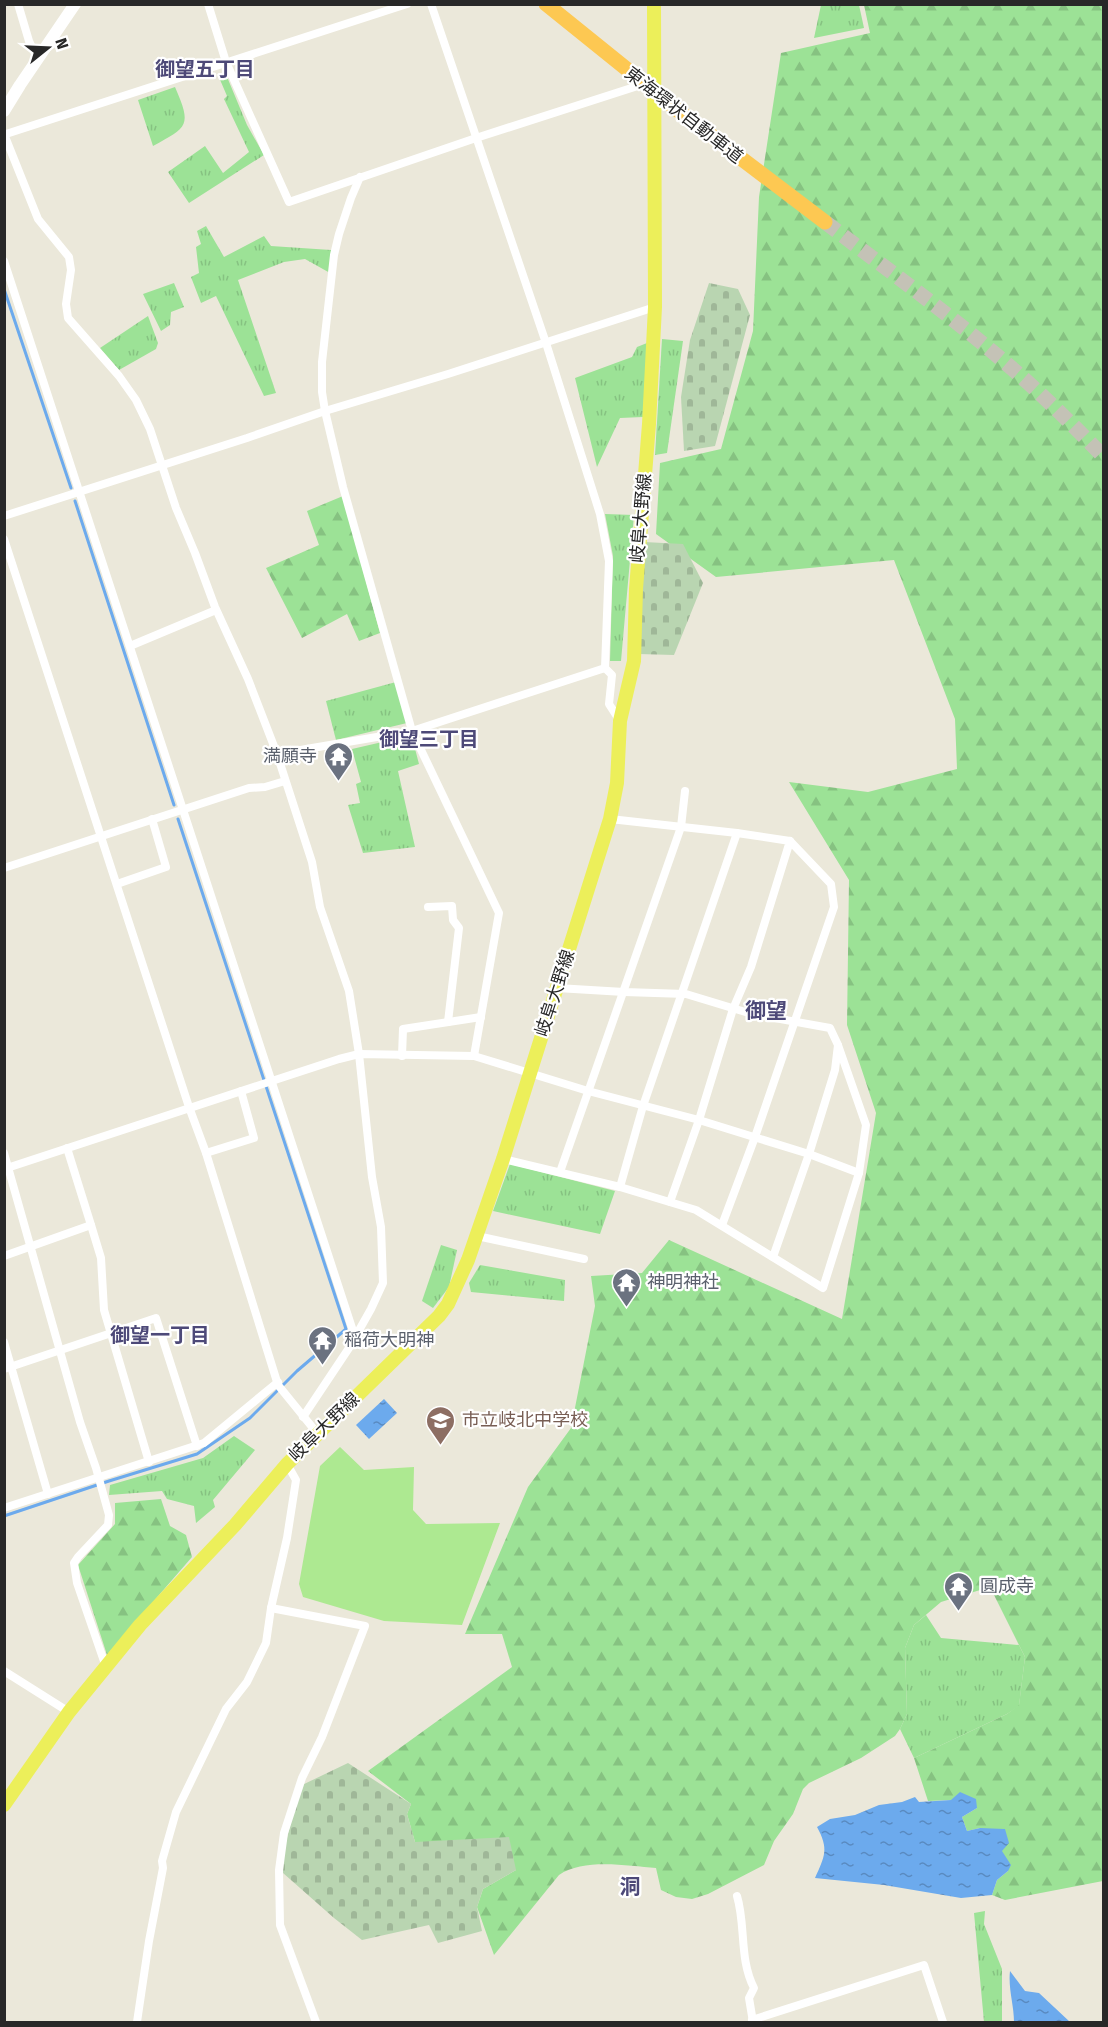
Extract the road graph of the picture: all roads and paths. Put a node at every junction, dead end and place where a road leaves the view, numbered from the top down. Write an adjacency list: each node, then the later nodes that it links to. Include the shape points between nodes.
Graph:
1 (18, 4): 8 (street)
2 (75, 4): 8 (street)
3 (208, 4): 9 (street)
4 (407, 4): 9 (street)
5 (431, 4): 13 (street)
6 (546, 4): 15 (highway, 東海環状自動車道)
7 (654, 4): 10 (main road, 岐阜大野線)
8 (38, 60): 11 (street)
9 (226, 62): 12 (street); 14 (street, via 289,202)
10 (655, 80): 13 (street); 17 (main road, 岐阜大野線)
11 (4, 111)
12 (5, 134): 20 (street, via 38,219 69,257 68,318 136,400)
13 (476, 138): 14 (street); 18 (street)
14 (360, 177): 19 (street, via 334,255 322,362)
15 (825, 222)
16 (4, 261): 21 (street)
17 (655, 307): 18 (street); 27 (main road, 岐阜大野線, via 634,661)
18 (546, 343): 19 (street); 26 (street, via 589,474 609,561)
19 (325, 411): 20 (street); 28 (street)
20 (161, 465): 21 (street); 24 (street)
21 (80, 491): 22 (street); 25 (street)
22 (4, 516)
23 (4, 539): 37 (street)
24 (216, 610): 25 (street); 29 (street)
25 (130, 646): 32 (street)
26 (605, 668): 27 (street, via 612,675 609,704); 28 (street)
27 (620, 721): 34 (main road, 岐阜大野線, via 617,783)
28 (412, 731): 29 (street); 46 (street, via 499,913)
29 (278, 754): 30 (street)
30 (285, 781): 32 (street); 50 (street, via 312,862 320,907 349,990)
31 (685, 791): 35 (street)
32 (183, 809): 33 (street); 54 (street)
33 (152, 819): 37 (street); 40 (street, via 166,867)
34 (610, 819): 35 (street); 42 (main road, 岐阜大野線)
35 (681, 827): 36 (street); 43 (street)
36 (737, 833): 38 (street); 44 (street)
37 (101, 836): 39 (street); 40 (street)
38 (790, 841): 45 (street, via 751,968); 48 (street, via 831,885 834,907)
39 (4, 868)
40 (117, 884): 58 (street)
41 (428, 907): 47 (street, via 452,906 453,920 459,928)
42 (557, 988): 43 (street); 53 (main road, 岐阜大野線)
43 (624, 992): 44 (street); 56 (street)
44 (681, 994): 45 (street); 57 (street)
45 (733, 1009): 48 (street); 59 (street)
46 (482, 1017): 47 (street); 52 (street)
47 (447, 1022): 51 (street, via 403,1029)
48 (794, 1022): 49 (street, via 830,1028); 60 (street)
49 (838, 1045): 64 (street, via 835,1070); 68 (street, via 867,1125)
50 (358, 1054): 51 (street); 54 (street); 79 (street, via 381,1227 383,1283)
51 (402, 1056): 52 (street)
52 (474, 1056): 53 (street)
53 (530, 1072): 56 (street); 65 (main road, 岐阜大野線)
54 (272, 1081): 55 (street); 79 (street, via 353,1331)
55 (241, 1091): 58 (street); 63 (street, via 254,1138)
56 (588, 1091): 57 (street); 67 (street)
57 (643, 1106): 59 (street); 69 (street)
58 (189, 1107): 61 (street); 63 (street)
59 (699, 1120): 60 (street); 70 (street)
60 (755, 1137): 64 (street); 72 (street)
61 (67, 1148): 66 (street); 71 (street)
62 (4, 1153): 66 (street)
63 (206, 1153): 83 (street)
64 (809, 1154): 68 (street); 76 (street)
65 (503, 1160): 67 (street); 73 (main road, 岐阜大野線)
66 (7, 1168): 74 (street)
67 (560, 1172): 69 (street)
68 (859, 1173): 76 (street, via 824,1288)
69 (620, 1187): 70 (street)
70 (670, 1202): 72 (street, via 696,1210)
71 (91, 1225): 74 (street); 78 (street, via 101,1258 104,1310)
72 (722, 1225): 76 (street)
73 (477, 1236): 77 (street); 85 (main road, 岐阜大野線, via 439,1316)
74 (32, 1247): 75 (street); 81 (street)
75 (4, 1256)
76 (773, 1257)
77 (584, 1259)
78 (111, 1333): 81 (street); 86 (street, via 156,1318); 87 (street)
79 (357, 1333): 84 (street)
80 (4, 1342): 82 (street)
81 (59, 1349): 82 (street); 89 (street)
82 (8, 1367): 90 (street)
83 (278, 1382): 84 (street); 86 (street)
84 (303, 1417): 85 (street)
85 (317, 1433): 88 (main road, 岐阜大野線)
86 (197, 1446): 87 (street)
87 (149, 1462): 89 (street)
88 (287, 1464): 92 (street, via 296,1480); 93 (main road, 岐阜大野線)
89 (98, 1477): 90 (street); 93 (street, via 109,1515 108,1525 74,1563 76,1583)
90 (48, 1494): 91 (street)
91 (4, 1508)
92 (271, 1608): 99 (street, via 266,1643 247,1682 226,1709 176,1812 162,1862); 100 (street, via 365,1626 302,1778 284,1833 279,1870 280,1925)
93 (106, 1666): 95 (main road, 岐阜大野線)
94 (4, 1671): 95 (street)
95 (69, 1712): 96 (main road, 岐阜大野線)
96 (4, 1805)
97 (737, 1896): 98 (street, via 746,1965 754,1988 750,1998)
98 (753, 2021): 101 (street, via 924,1965)
99 (137, 2022)
100 (316, 2022)
101 (943, 2022)

